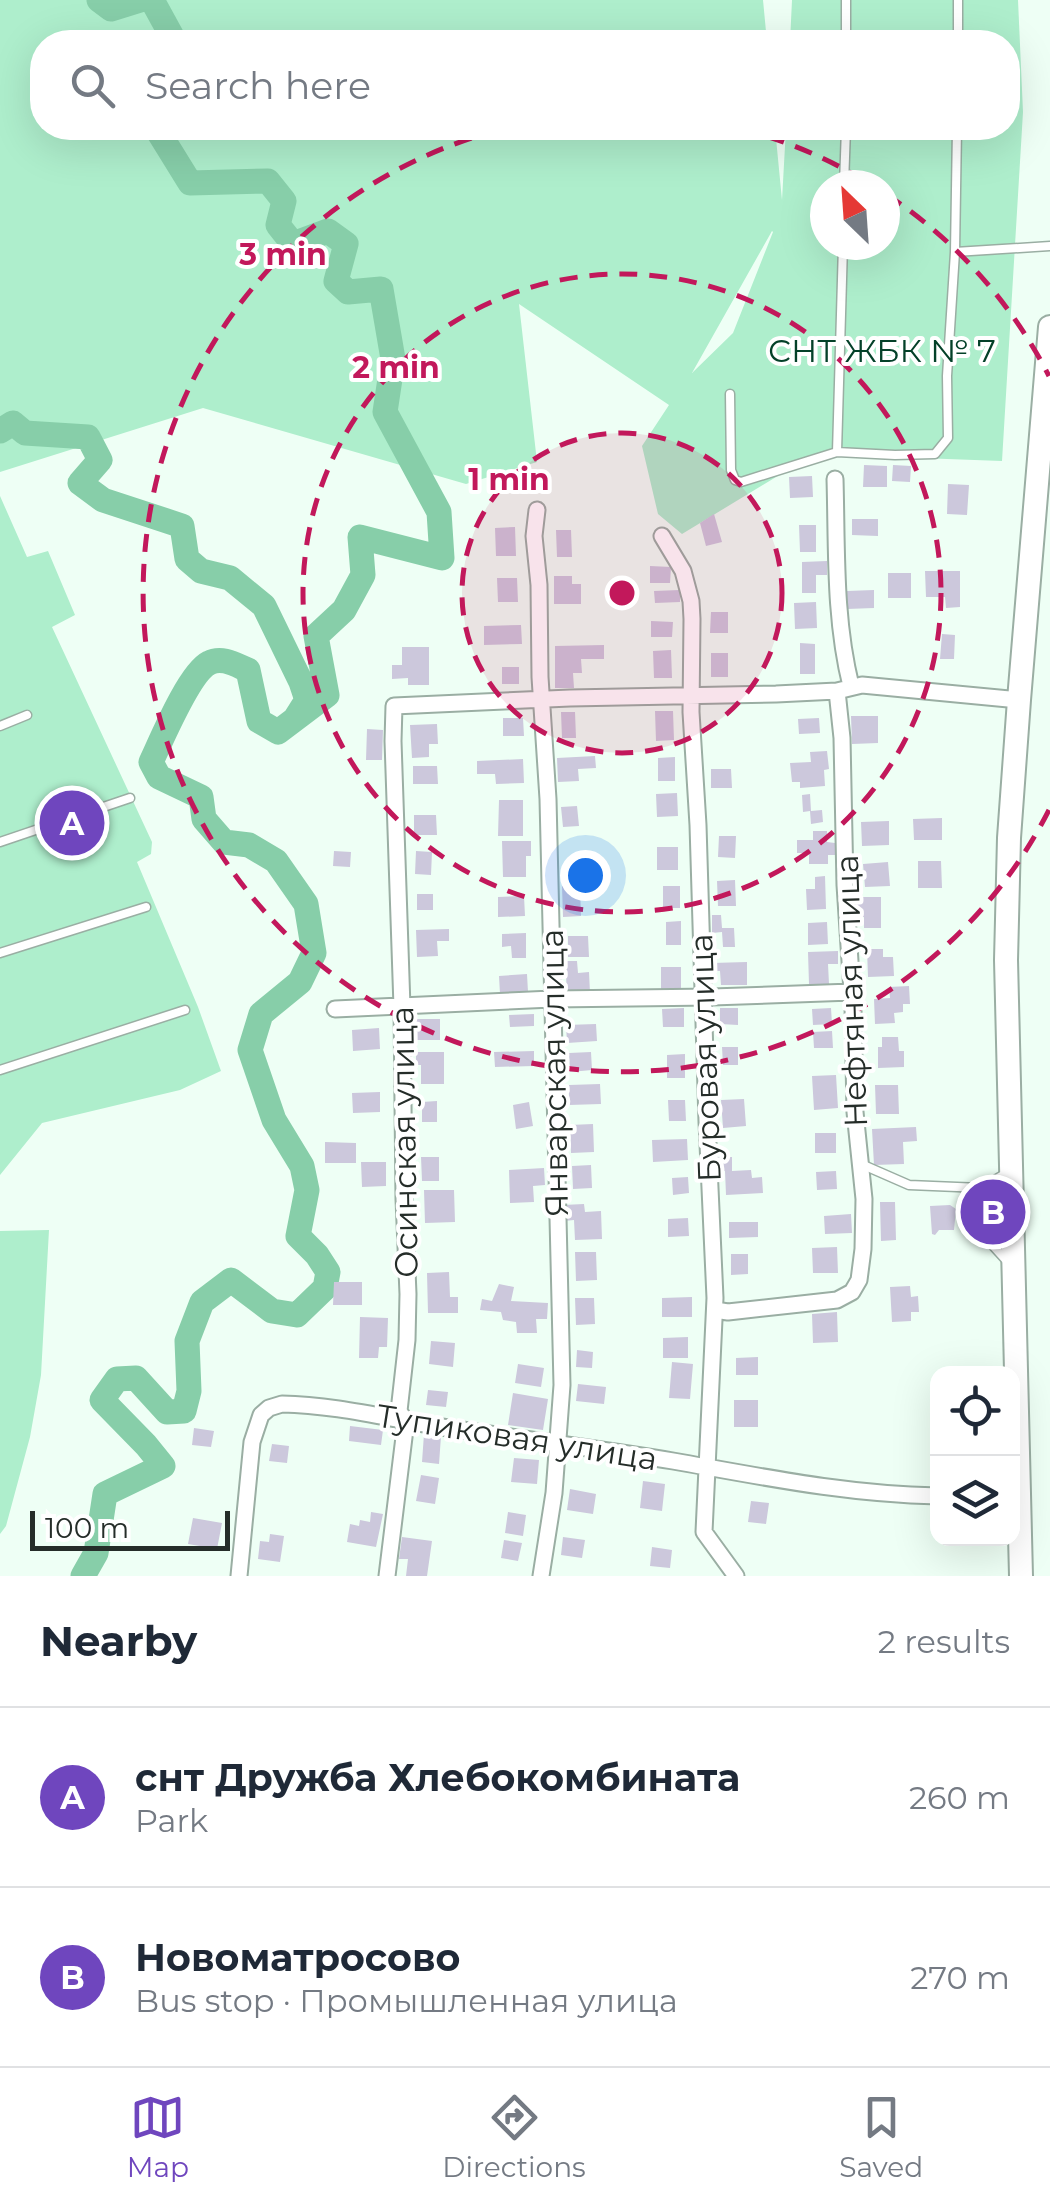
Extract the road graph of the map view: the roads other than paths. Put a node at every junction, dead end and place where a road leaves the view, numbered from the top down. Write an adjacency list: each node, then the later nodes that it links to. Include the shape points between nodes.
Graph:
1 (846, 0): 3 (lane)
2 (958, 0): 4 (lane)
3 (846, 30)
4 (958, 30)
5 (846, 140): 7 (lane)
6 (957, 140): 9 (lane)
7 (845, 170)
8 (1050, 246): 9 (lane)
9 (955, 252): 13 (lane, via 948,438 935,454)
10 (843, 260): 13 (lane)
11 (1050, 327): 20 (main road)
12 (730, 394): 13 (lane, via 735,480)
13 (837, 452)
14 (835, 479): 17 (street, Нефтяная улица)
15 (538, 510): 19 (street, Январская улица)
16 (662, 536): 18 (street, Буровая улица, via 691,601)
17 (844, 688): 18 (street); 20 (street); 27 (street, Нефтяная улица)
18 (691, 696): 19 (street); 28 (street, Буровая улица)
19 (543, 700): 29 (street, Январская улица); 30 (street, Осинская улица, via 394,706)
20 (1019, 700): 35 (main road, via 1006,960)
21 (27, 714): 22 (lane)
22 (0, 726)
23 (130, 798): 24 (lane)
24 (0, 842)
25 (146, 907): 26 (lane)
26 (0, 953)
27 (852, 992): 28 (street); 34 (street, Нефтяная улица)
28 (703, 998): 29 (street); 38 (street, Буровая улица)
29 (552, 999): 30 (street); 40 (street, Январская улица)
30 (402, 1007): 31 (street); 39 (street, Осинская улица)
31 (335, 1009)
32 (185, 1010): 33 (lane)
33 (0, 1070)
34 (860, 1164): 36 (lane, via 909,1186); 38 (street, Нефтяная улица, via 863,1249 854,1290 836,1300)
35 (1013, 1169): 36 (lane); 37 (main road)
36 (981, 1188): 37 (lane, via 977,1228)
37 (1014, 1268): 41 (main road)
38 (716, 1310): 42 (street, Буровая улица)
39 (404, 1420): 40 (street, Тупиковая улица); 45 (street, Тупиковая улица, via 291,1404 276,1404 261,1415 252,1442); 46 (street, Осинская улица)
40 (558, 1445): 42 (street, Тупиковая улица); 47 (street, Январская улица)
41 (1016, 1456)
42 (706, 1467): 43 (street, Тупиковая улица, via 836,1490); 48 (street, Буровая улица, via 704,1532)
43 (930, 1496)
44 (1019, 1546): 49 (main road)
45 (239, 1576)
46 (387, 1576)
47 (541, 1576)
48 (736, 1576)
49 (1021, 1576)

